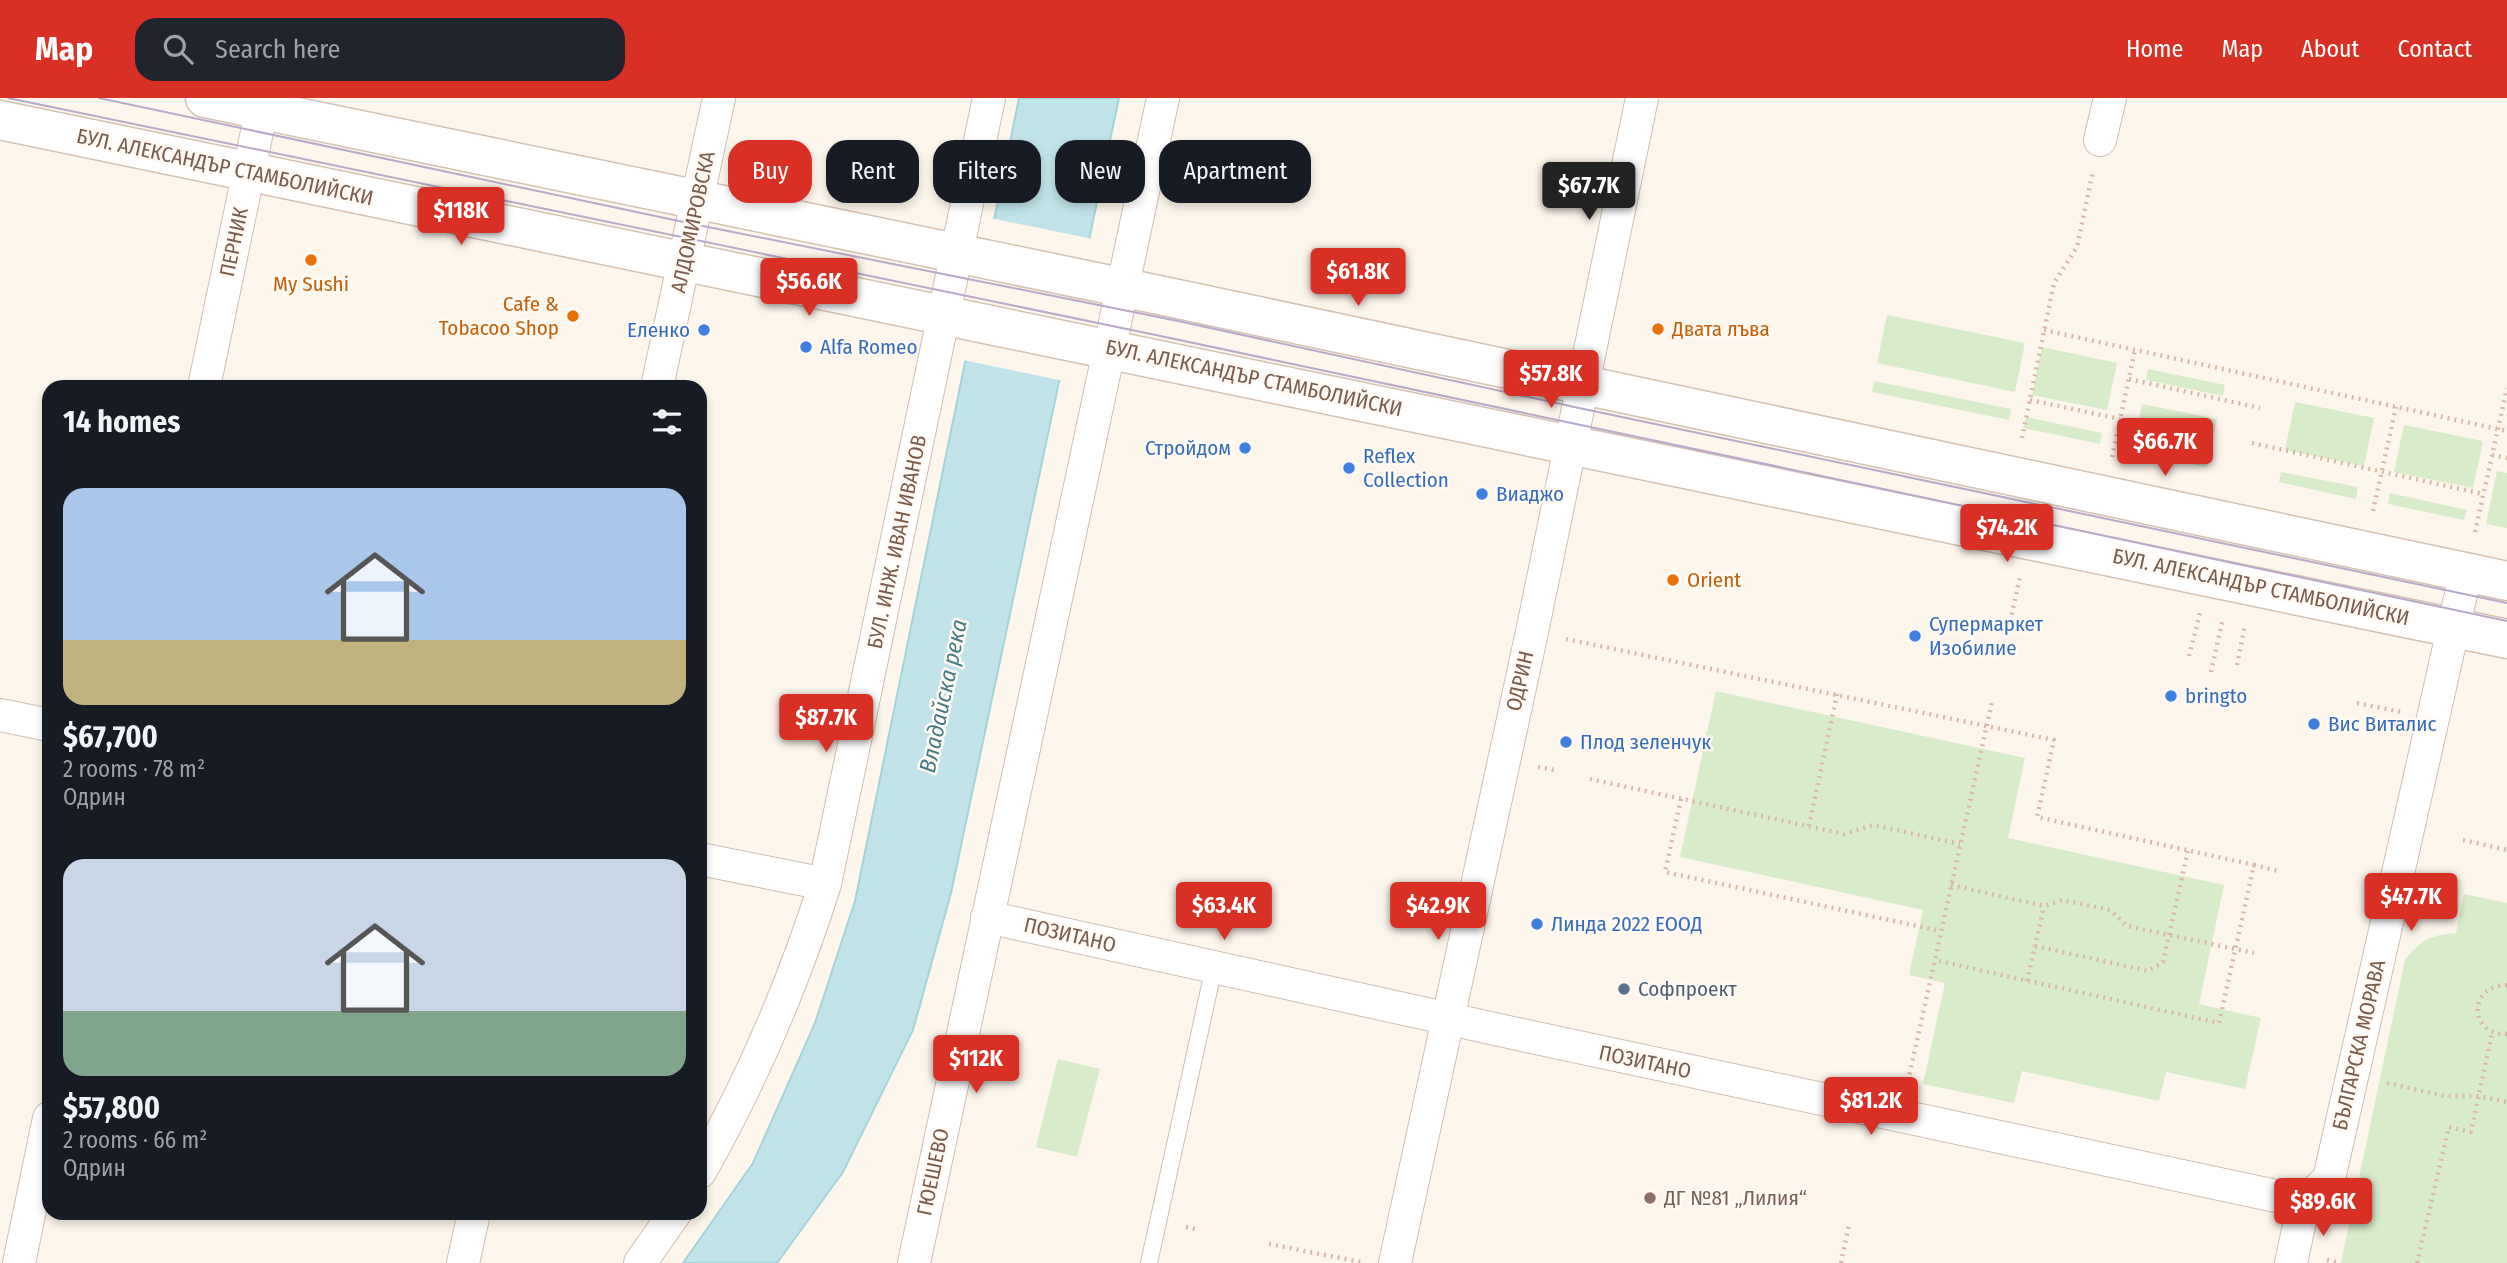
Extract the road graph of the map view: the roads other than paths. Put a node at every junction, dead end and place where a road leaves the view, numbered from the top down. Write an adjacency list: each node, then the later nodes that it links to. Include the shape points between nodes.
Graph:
1 (205, 98): 7 (main road)
2 (719, 98): 11 (street, АЛДОМИРОВСКА)
3 (989, 98): 12 (street, БУЛ. ИНЖ. ИВАН ИВАНОВ)
4 (1163, 98): 14 (street)
5 (1642, 98): 19 (street, ОДРИН)
6 (2110, 98): 9 (street)
7 (263, 104): 10 (street, ПЕРНИК); 11 (main road)
8 (0, 121): 10 (main road, БУЛ. АЛЕКСАНДЪР СТАМБОЛИЙСКИ)
9 (2101, 140)
10 (249, 173): 13 (main road, БУЛ. АЛЕКСАНДЪР СТАМБОЛИЙСКИ); 17 (street, ПЕРНИК)
11 (698, 202): 12 (main road); 13 (street, АЛДОМИРОВСКА)
12 (962, 255): 14 (main road); 15 (street, БУЛ. ИНЖ. ИВАН ИВАНОВ)
13 (685, 263): 15 (main road, БУЛ. АЛЕКСАНДЪР СТАМБОЛИЙСКИ); 18 (street, АЛДОМИРОВСКА)
14 (1113, 286): 16 (street); 19 (main road)
15 (950, 316): 16 (main road, БУЛ. АЛЕКСАНДЪР СТАМБОЛИЙСКИ); 28 (street, БУЛ. ИНЖ. ИВАН ИВАНОВ)
16 (1101, 346): 20 (main road, БУЛ. АЛЕКСАНДЪР СТАМБОЛИЙСКИ); 29 (street)
17 (205, 380)
18 (659, 380)
19 (1583, 386): 20 (street, ОДРИН); 21 (main road)
20 (1571, 444): 23 (main road, БУЛ. АЛЕКСАНДЪР СТАМБОЛИЙСКИ); 31 (street, ОДРИН)
21 (2466, 572): 22 (main road); 23 (street, БЪЛГАРСКА МОРАВА)
22 (2507, 580)
23 (2454, 627): 24 (main road, БУЛ. АЛЕКСАНДЪР СТАМБОЛИЙСКИ); 34 (street, БЪЛГАРСКА МОРАВА, via 2329,1179)
24 (2507, 639)
25 (0, 715): 26 (street)
26 (42, 724)
27 (707, 860): 28 (street)
28 (825, 884): 33 (street, БУЛ. ИНЖ. ИВАН ИВАНОВ, via 775,1024)
29 (987, 917): 30 (street, ПОЗИТАНО); 40 (street, ГЮЕШЕВО)
30 (1214, 967): 31 (street, ПОЗИТАНО); 41 (lane)
31 (1449, 1019): 34 (street, ПОЗИТАНО); 42 (street, ОДРИН)
32 (42, 1152): 37 (street)
33 (707, 1159)
34 (2304, 1202): 43 (street)
35 (472, 1220): 38 (street)
36 (670, 1220): 39 (street)
37 (19, 1263)
38 (463, 1263)
39 (640, 1263)
40 (914, 1263)
41 (1149, 1263)
42 (1395, 1263)
43 (2291, 1263)

